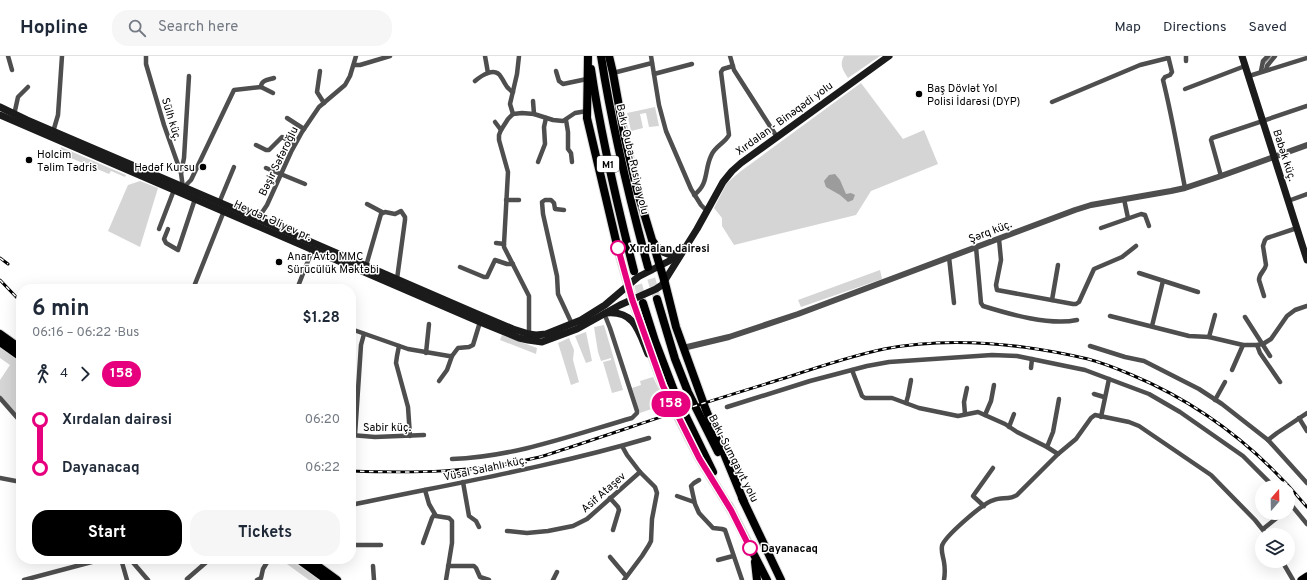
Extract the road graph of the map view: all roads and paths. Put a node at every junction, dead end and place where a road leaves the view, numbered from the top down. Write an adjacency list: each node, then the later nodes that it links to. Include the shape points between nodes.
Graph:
1 (8, 56): 24 (street)
2 (62, 56): 58 (street, via 58,115)
3 (146, 56): 68 (street, Sülh küç., via 146,64)
4 (356, 56): 21 (street, Bəşir Səfəroğlu)
5 (390, 56): 21 (street)
6 (485, 56): 28 (street)
7 (519, 56): 39 (street)
8 (589, 56): 34 (highway); 112 (highway, Bakı-Quba-Rusiya yolu / M1, via 605,148)
9 (601, 56): 109 (highway, Bakı-Quba-Rusiya yolu / M1, via 617,145)
10 (609, 56): 29 (highway)
11 (651, 56): 19 (street)
12 (730, 56): 22 (street)
13 (889, 56): 59 (main road, Xırdalan - Binəqədi yolu)
14 (1242, 56): 23 (main road, Babək küç.)
15 (1268, 56): 27 (street, via 1263,61)
16 (1274, 56): 27 (street)
17 (1168, 57): 42 (street, via 1131,69); 72 (street, via 1172,72 1163,80)
18 (1307, 58): 27 (street)
19 (652, 63): 29 (street); 30 (street)
20 (692, 64): 30 (street)
21 (354, 65): 43 (street, Bəşir Səfəroğlu, via 345,85)
22 (733, 66): 59 (street); 75 (street, via 721,72 729,135 712,152 704,183)
23 (1245, 66): 32 (main road, Babək küç.); 38 (street)
24 (12, 70)
25 (320, 71): 43 (street, via 317,92)
26 (556, 71): 34 (street, via 559,81 563,84)
27 (1264, 71): 32 (street)
28 (488, 73): 35 (street); 39 (street, via 500,74 505,87)
29 (613, 73): 89 (highway)
30 (654, 74): 75 (street, via 666,131)
31 (189, 76): 68 (street)
32 (1249, 76): 54 (main road, Babək küç.)
33 (274, 78): 37 (street, via 264,81)
34 (587, 79): 46 (highway)
35 (475, 81)
36 (28, 87): 50 (street, via 18,97)
37 (260, 87): 40 (street); 73 (street, via 234,90 191,180)
38 (1185, 89)
39 (513, 92): 47 (street, via 510,104)
40 (273, 94)
41 (533, 101): 48 (street)
42 (1052, 102)
43 (324, 103): 56 (street, Bəşir Səfəroğlu)
44 (1307, 106): 54 (street)
45 (0, 107): 50 (main road, Heydər Əliyev pr.)
46 (587, 111): 53 (street, via 575,113); 119 (highway, via 590,134)
47 (512, 114): 48 (street); 57 (street)
48 (534, 114): 52 (street)
49 (0, 115): 73 (main road, Heydər Əliyev pr.)
50 (14, 115): 58 (main road, Heydər Əliyev pr.)
51 (287, 118): 56 (street)
52 (546, 118): 53 (street); 64 (street, via 545,144)
53 (566, 120): 65 (street)
54 (1262, 121): 63 (main road, Babək küç.); 70 (street, via 1211,138)
55 (495, 122): 57 (street)
56 (304, 129): 60 (street, Bəşir Səfəroğlu)
57 (500, 130): 78 (street, via 499,140 508,169)
58 (53, 132): 73 (main road, Heydər Əliyev pr.)
59 (777, 137): 85 (main road, Xırdalan - Binəqədi yolu, via 732,171)
60 (295, 144): 61 (street, via 282,136 269,150); 69 (street, Bəşir Səfəroğlu)
61 (256, 145)
62 (1307, 145): 63 (street, Şərq küç.)
63 (1274, 157): 70 (street, Şərq küç.); 80 (main road, Babək küç.)
64 (538, 162)
65 (572, 162)
66 (234, 167): 81 (street)
67 (266, 168): 69 (street)
68 (181, 173): 73 (street, Sülh küç.)
69 (281, 174): 71 (street); 88 (street, Bəşir Səfəroğlu, via 267,205)
70 (1221, 176): 72 (street, Şərq küç.)
71 (305, 184)
72 (1185, 188): 77 (street, Şərq küç.)
73 (179, 190): 76 (main road, Heydər Əliyev pr.); 81 (main road, Heydər Əliyev pr.); 94 (street)
74 (1307, 194): 80 (street)
75 (694, 195): 85 (street)
76 (195, 199): 84 (main road, Heydər Əliyev pr.); 91 (street, via 178,250 164,239)
77 (1124, 199): 87 (street); 96 (street, Şərq küç., via 1079,208)
78 (506, 200): 79 (street); 99 (street)
79 (519, 200)
80 (1288, 200): 93 (main road, Babək küç.)
81 (219, 203): 88 (main road, Heydər Əliyev pr.)
82 (367, 204): 86 (street)
83 (564, 210): 136 (street, via 556,209 550,200 542,202 557,276 558,294)
84 (224, 211): 88 (main road, Heydər Əliyev pr.); 117 (street)
85 (707, 211): 95 (main road, Xırdalan - Binəqədi yolu)
86 (382, 212): 108 (street); 114 (street, via 395,214 401,211 405,217)
87 (1128, 218): 90 (street, via 1144,214); 92 (street)
88 (256, 221): 101 (main road, Heydər Əliyev pr.)
89 (646, 222): 103 (main road, via 661,252 672,255); 111 (highway)
90 (1149, 226)
91 (168, 228)
92 (1101, 228)
93 (1297, 228): 98 (main road, Babək küç.); 121 (street, via 1268,238 1264,243 1266,268 1260,274 1259,280)
94 (159, 229)
95 (693, 236): 103 (main road); 116 (main road)
96 (999, 239): 102 (street, Şərq küç.); 124 (street, via 1001,255 997,290)
97 (496, 243): 99 (street)
98 (1304, 243): 105 (main road, Babək küç.)
99 (504, 244): 106 (street)
100 (1136, 246): 124 (street, via 1122,257 1094,269 1076,304)
101 (314, 247): 108 (main road, Heydər Əliyev pr.); 118 (street); 133 (main road, Heydər Əliyev pr.)
102 (976, 247): 104 (street, Şərq küç.); 132 (street, via 983,306 1014,315 1046,320)
103 (680, 251): 111 (main road)
104 (949, 257): 126 (street); 149 (street, Şərq küç., via 798,314 729,337)
105 (1307, 260)
106 (513, 264): 110 (street, via 494,260 487,277); 140 (street, via 529,296)
107 (1058, 265): 124 (street)
108 (366, 266): 114 (main road, Heydər Əliyev pr.)
109 (648, 266)
110 (460, 267)
111 (660, 267): 116 (highway); 119 (main road, via 638,277)
112 (634, 271)
113 (1139, 273): 115 (street)
114 (397, 279): 140 (main road, Heydər Əliyev pr., via 506,327)
115 (1163, 281): 120 (street); 135 (street)
116 (665, 283): 122 (main road); 149 (highway)
117 (195, 284)
118 (299, 284)
119 (628, 285): 122 (highway); 136 (main road, Heydər Əliyev pr., via 613,299)
120 (1198, 292)
121 (1264, 296)
122 (632, 299): 128 (main road, Heydər Əliyev pr.); 164 (highway)
123 (657, 299): 204 (highway, Bakı-Sumqayıt yolu, via 688,392)
124 (1052, 300)
125 (643, 303): 207 (highway, via 676,396)
126 (954, 303)
127 (1307, 306): 143 (street, via 1287,316 1271,339)
128 (604, 313): 136 (main road, Heydər Əliyev pr., via 588,324); 164 (main road, via 618,313 632,321); 191 (street, via 637,411 635,416 535,446 487,457)
129 (1215, 315): 141 (street)
130 (1110, 316): 135 (street)
131 (1246, 317): 143 (street)
132 (1077, 320)
133 (480, 322): 136 (main road, Heydər Əliyev pr., via 518,338 535,342 547,341); 152 (street, via 474,345 458,348)
134 (429, 324): 151 (street)
135 (1152, 326): 141 (street, via 1189,336)
136 (570, 327): 140 (main road, Heydər Əliyev pr., via 546,334)
137 (356, 331): 139 (street)
138 (0, 334): 144 (highway)
139 (364, 334): 147 (street); 173 (street)
140 (529, 334)
141 (1209, 337): 145 (street)
142 (0, 342): 150 (highway)
143 (1263, 344): 146 (street); 153 (street)
144 (16, 345)
145 (1243, 345): 146 (street); 157 (street)
146 (1257, 345): 162 (street)
147 (399, 346): 151 (street); 185 (street, via 396,363 408,407)
148 (1090, 346): 170 (street, via 1149,363 1198,388)
149 (683, 348): 204 (highway)
150 (16, 353)
151 (426, 353): 152 (street)
152 (452, 356): 160 (street, via 447,370)
153 (1270, 356)
154 (1032, 359): 155 (street); 156 (street, via 992,355 889,362); 158 (street, via 1086,370)
155 (1030, 368)
156 (852, 370): 171 (street, via 865,398 892,398); 172 (street)
157 (1232, 370)
158 (1109, 379): 167 (street); 196 (street, via 1138,389 1180,412 1243,456)
159 (911, 380): 171 (street)
160 (439, 381)
161 (1225, 382): 170 (street)
162 (1280, 382)
163 (994, 385): 177 (street)
164 (663, 386): 207 (highway, via 699,458)
165 (967, 388): 175 (street)
166 (1094, 394): 167 (street)
167 (1104, 397): 179 (street)
168 (0, 398): 178 (street)
169 (1059, 399): 189 (street, via 1053,432)
170 (1215, 400): 187 (street)
171 (906, 403): 175 (street, via 926,410 959,416)
172 (727, 407)
173 (356, 410)
174 (1307, 413): 180 (street)
175 (965, 414): 177 (street, via 975,412)
176 (1014, 414): 181 (street)
177 (985, 415): 181 (street)
178 (16, 416)
179 (1101, 417): 190 (street, via 1095,415 1091,418 1076,439); 213 (street, via 1139,426 1200,467)
180 (1299, 418): 182 (street); 187 (street)
181 (1009, 427): 189 (street)
182 (1307, 431)
183 (356, 435): 185 (street, Sabir küç.)
184 (424, 435): 185 (street, Sabir küç.)
185 (410, 436)
186 (649, 438): 188 (street, Vüsal Salahlı küç.)
187 (1268, 440): 199 (street)
188 (622, 446): 193 (street); 198 (street, Vüsal Salahlı küç.)
189 (1047, 447): 190 (street)
190 (1058, 454): 206 (street, via 1018,495 992,500)
191 (452, 459)
192 (993, 468): 206 (street, via 973,496)
193 (640, 472): 202 (street, Asif Ataşev); 237 (street, via 656,490 651,541)
194 (0, 478): 197 (street)
195 (699, 480): 203 (street, via 691,486)
196 (1267, 480)
197 (16, 481)
198 (463, 482): 200 (street, Vüsal Salahlı küç.); 212 (street, via 469,516)
199 (1307, 483)
200 (425, 490): 205 (street, Vüsal Salahlı küç.); 209 (street)
201 (677, 496): 203 (street)
202 (610, 498): 215 (street, via 619,510); 216 (street, Asif Ataşev, via 587,519 573,526 527,533)
203 (694, 502): 221 (street, via 699,513 712,527 726,530)
204 (744, 502): 233 (highway, Bakı-Sumqayıt yolu)
205 (356, 504)
206 (984, 506): 254 (street, via 943,542)
207 (731, 510): 217 (highway)
208 (1295, 512): 211 (street)
209 (434, 515): 218 (street); 232 (street, via 452,521)
210 (1274, 520): 214 (street)
211 (1307, 524)
212 (479, 527)
213 (1262, 528)
214 (1264, 528)
215 (613, 530)
216 (507, 531)
217 (747, 541): 250 (highway, via 755,563); 251 (highway)
218 (423, 543)
219 (381, 544): 220 (street)
220 (356, 545)
221 (734, 556): 223 (street); 249 (street)
222 (610, 557): 237 (street)
223 (718, 560)
224 (84, 564): 240 (street)
225 (123, 564): 241 (street)
226 (134, 564): 242 (street)
227 (204, 564): 238 (street)
228 (266, 564): 239 (street)
229 (305, 564): 243 (highway)
230 (315, 564): 244 (highway)
231 (373, 566): 245 (street)
232 (448, 566): 246 (street); 247 (street, via 474,566 480,577)
233 (775, 567): 252 (highway, Bakı-Sumqayıt yolu); 253 (highway)
234 (1286, 568): 255 (street)
235 (557, 572): 248 (street)
236 (1307, 577): 256 (main road)
237 (625, 578)
238 (187, 579)
239 (260, 579)
240 (24, 580)
241 (127, 580)
242 (148, 580)
243 (327, 580)
244 (337, 580)
245 (374, 580)
246 (446, 580)
247 (489, 580)
248 (553, 580)
249 (742, 580)
250 (757, 580)
251 (767, 580)
252 (781, 580)
253 (785, 580)
254 (944, 580)
255 (1292, 580)
256 (1301, 580)

